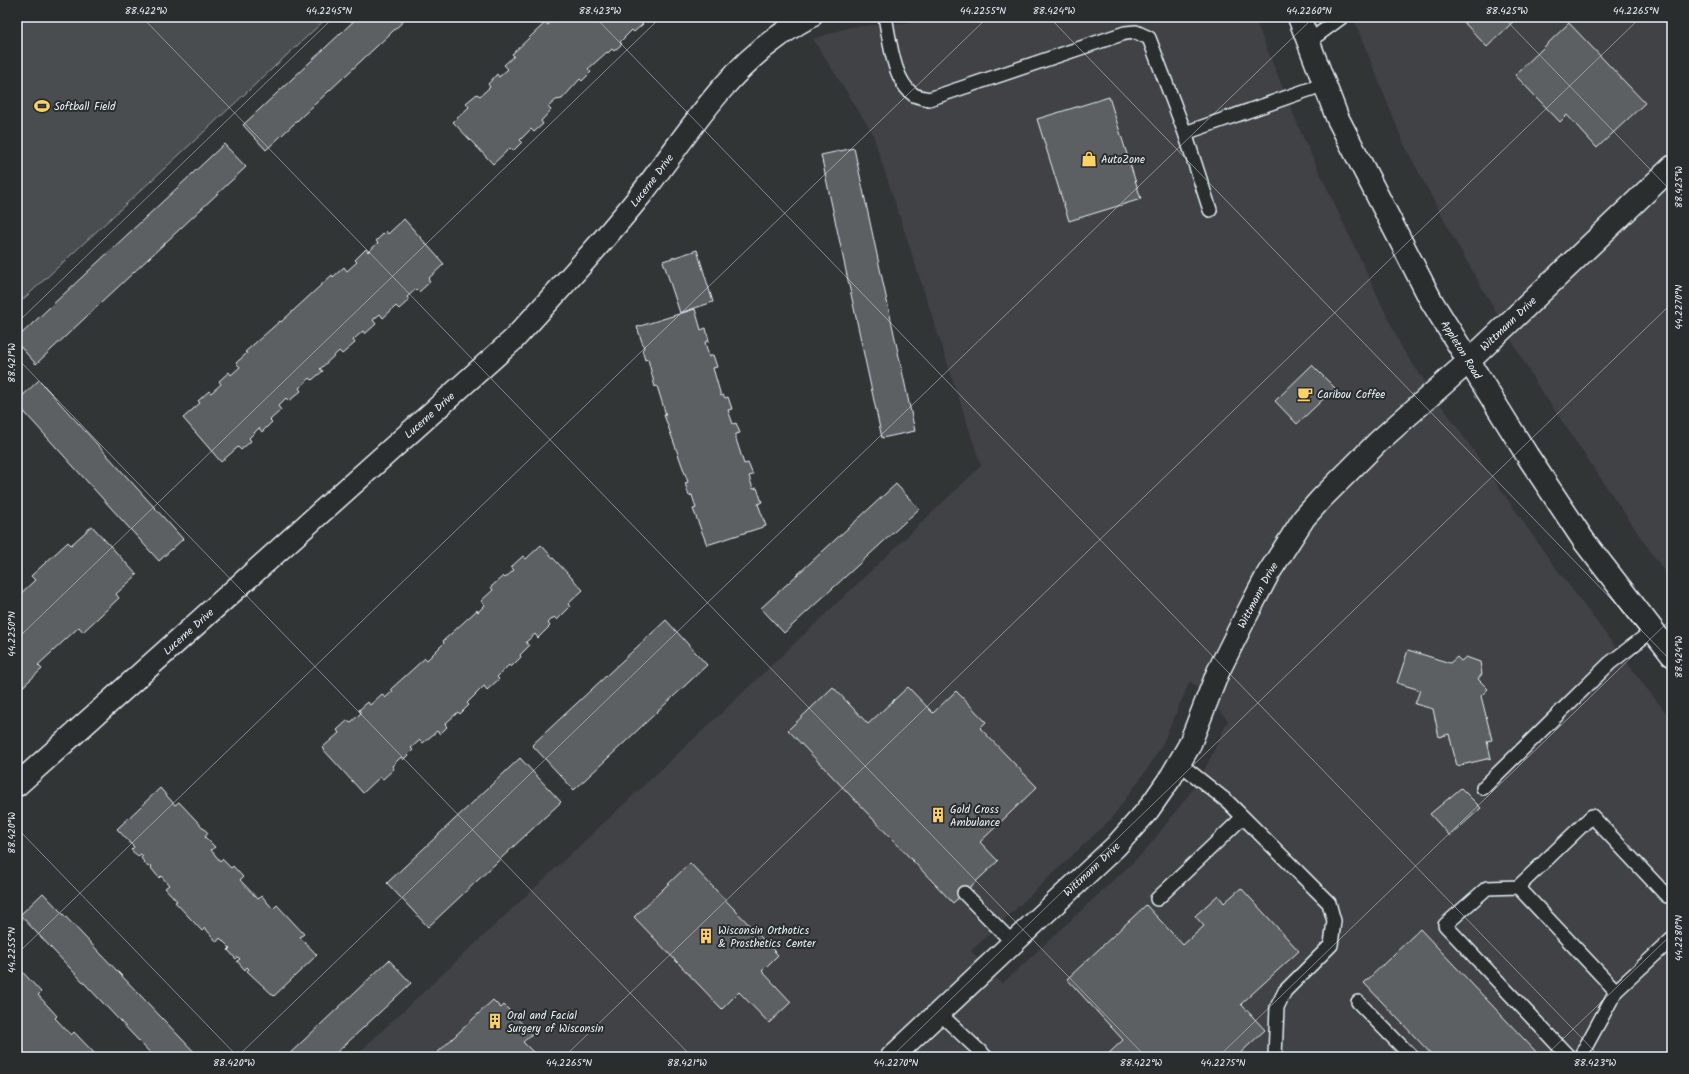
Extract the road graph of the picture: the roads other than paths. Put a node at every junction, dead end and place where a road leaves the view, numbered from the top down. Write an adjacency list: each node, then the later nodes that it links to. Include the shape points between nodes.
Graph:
1 (810, 17): 14 (street, Lucerne Drive, via 801,20 758,51 730,81 688,131 639,197 574,274 513,340)
2 (885, 17): 7 (lane, via 898,74 905,86 915,95 929,98 1125,33 1136,32 1149,38)
3 (1299, 17): 5 (street, Appleton Road)
4 (1342, 17): 5 (lane)
5 (1308, 42): 6 (street, Appleton Road)
6 (1325, 84): 7 (lane); 10 (street, Appleton Road, via 1337,116 1432,302)
7 (1185, 133): 9 (lane)
8 (1672, 167): 10 (street, Wittmann Drive)
9 (1210, 210)
10 (1469, 361): 11 (street, Appleton Road, via 1527,456 1584,541); 13 (street, Wittmann Drive, via 1320,499 1290,537 1218,672 1189,746)
11 (1652, 631): 12 (street, Appleton Road); 15 (lane, via 1610,663)
12 (1672, 655)
13 (1179, 763): 16 (lane); 22 (street, Wittmann Drive, via 1148,810 1124,837)
14 (17, 785)
15 (1483, 788)
16 (1243, 817): 20 (lane); 28 (lane, via 1329,903 1334,921 1331,944 1285,991 1277,1007)
17 (1518, 887): 19 (lane, via 1592,816); 23 (lane); 30 (lane, via 1487,888 1445,925)
18 (964, 893): 22 (lane)
19 (1670, 896)
20 (1157, 899)
21 (1672, 939): 23 (lane)
22 (1013, 943): 25 (street, Wittmann Drive)
23 (1616, 991): 31 (lane)
24 (1358, 1002): 29 (lane)
25 (938, 1013): 26 (street, Wittmann Drive); 27 (lane)
26 (892, 1057)
27 (986, 1057)
28 (1275, 1057)
29 (1412, 1057)
30 (1569, 1057)
31 (1580, 1057)

